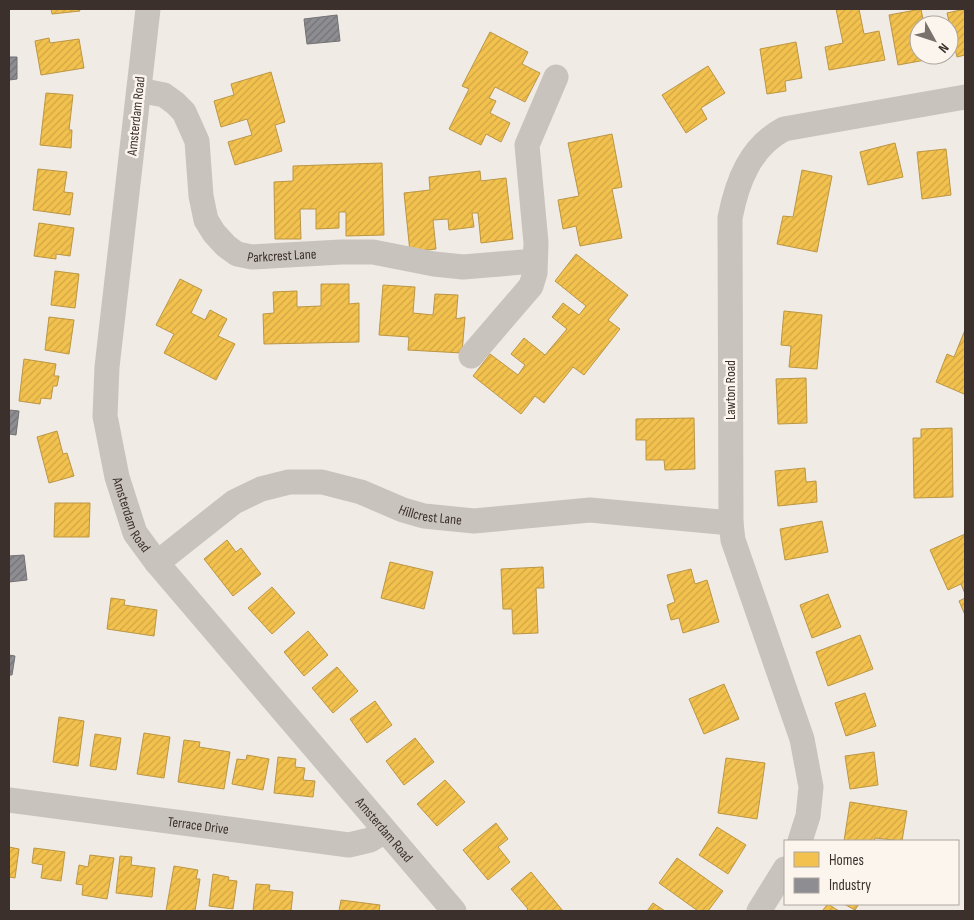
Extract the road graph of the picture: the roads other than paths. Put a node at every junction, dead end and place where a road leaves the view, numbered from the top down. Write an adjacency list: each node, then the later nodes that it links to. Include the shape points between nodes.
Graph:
1 (148, 9): 3 (street, Amsterdam Road)
2 (556, 77): 5 (street, via 527,144)
3 (139, 90): 5 (street, Parkcrest Lane, via 164,95 184,112 196,142 206,220 214,233 236,254 252,257 373,252 463,267); 8 (street, Amsterdam Road, via 105,416 117,477 135,534)
4 (965, 97): 7 (street, Lawton Road, via 784,129 756,150 740,181 730,218)
5 (535, 261): 6 (street, via 531,286)
6 (471, 356)
7 (732, 523): 8 (street, Hillcrest Lane, via 590,510 474,521 424,516 360,492 322,482 289,482 261,489 234,502); 11 (street, Lawton Road, via 733,540 802,739 811,787 808,816)
8 (157, 563): 10 (street, Amsterdam Road)
9 (9, 800): 10 (street, Terrace Drive, via 349,845 370,840)
10 (385, 831): 13 (street, Amsterdam Road)
11 (800, 840)
12 (784, 871): 14 (street)
13 (454, 911)
14 (759, 911)

